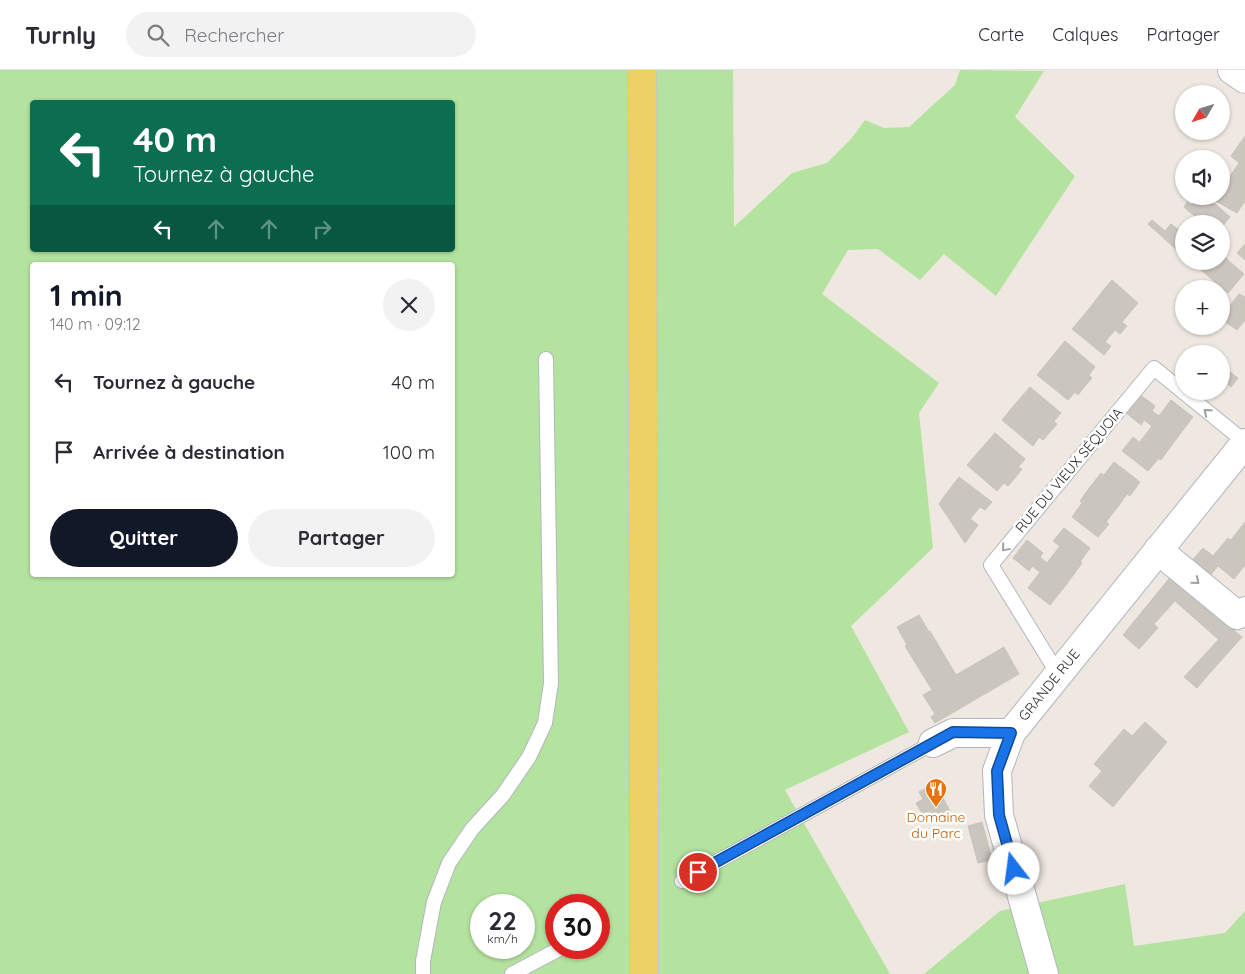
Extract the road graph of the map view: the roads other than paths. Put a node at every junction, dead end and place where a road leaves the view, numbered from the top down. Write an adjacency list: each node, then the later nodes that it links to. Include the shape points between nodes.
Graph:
1 (642, 70): 15 (main road, bridge)
2 (1232, 70): 3 (street)
3 (1245, 79)
4 (546, 359): 13 (lane, via 551,683 545,723 529,757 504,795 472,829 449,863 434,902)
5 (1245, 443): 6 (street, GRANDE RUE); 8 (lane, RUE DU VIEUX SÉQUOIA, one-way to 8, via 1154,368 991,565)
6 (1158, 550): 7 (street, one-way to 7, via 1237,615); 8 (street, GRANDE RUE)
7 (1245, 611)
8 (1058, 674): 9 (street, GRANDE RUE)
9 (1011, 733): 10 (street, via 953,732); 16 (street, GRANDE RUE, via 997,771 999,815)
10 (933, 743): 11 (lane)
11 (682, 881)
12 (545, 956): 14 (lane)
13 (423, 974)
14 (512, 974)
15 (644, 974)
16 (1044, 974)

